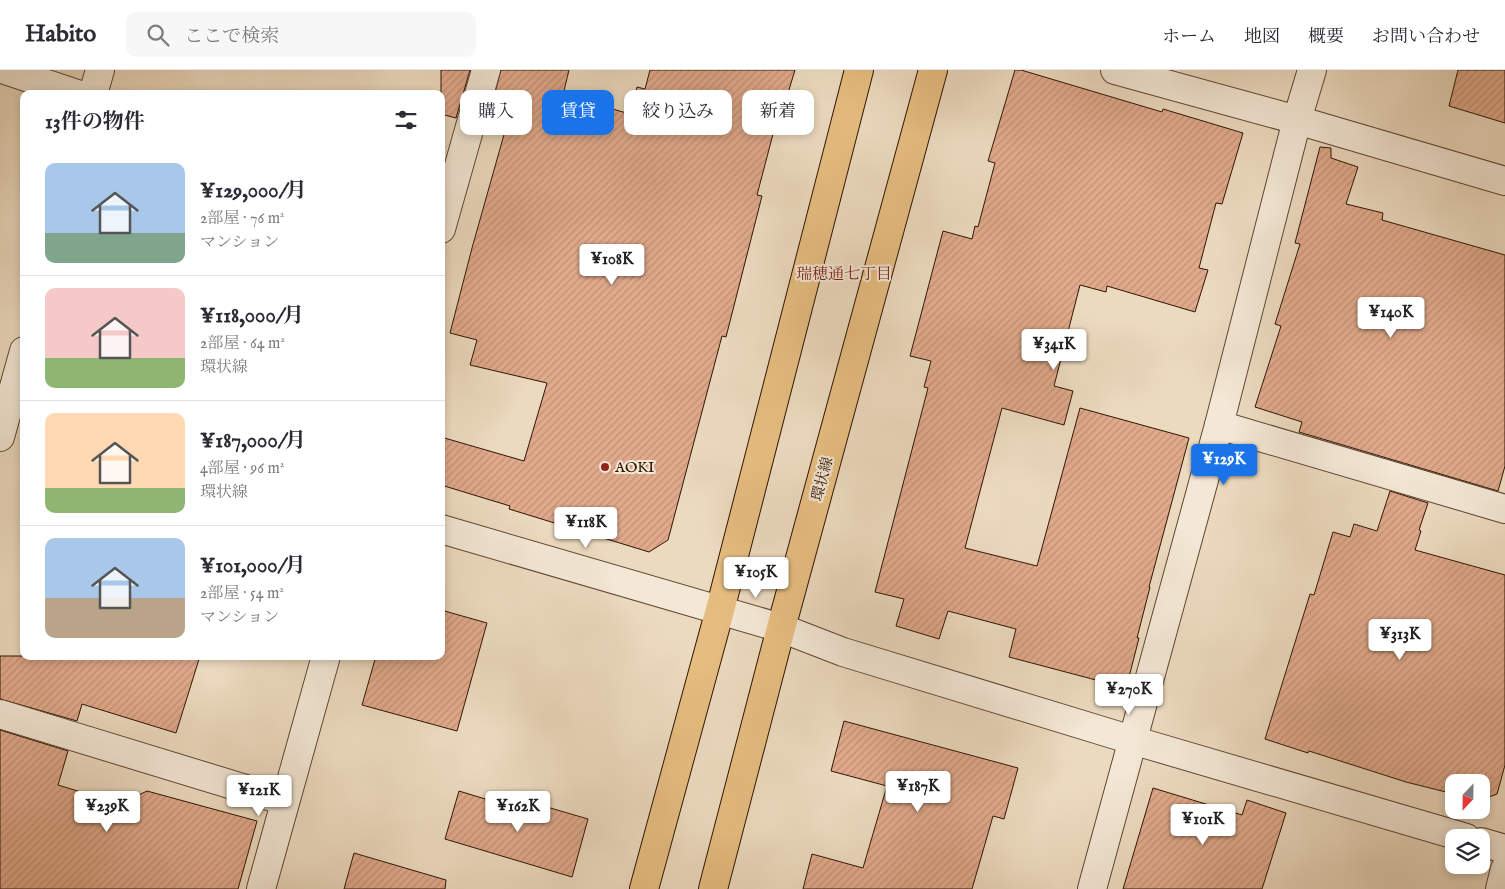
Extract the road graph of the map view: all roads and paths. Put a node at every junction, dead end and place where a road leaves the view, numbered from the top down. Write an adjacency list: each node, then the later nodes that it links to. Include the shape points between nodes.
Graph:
1 (5, 70): 8 (street)
2 (100, 70): 9 (street)
3 (486, 70): 12 (street)
4 (859, 70): 19 (main road)
5 (934, 70): 20 (main road, 環状線)
6 (1115, 70): 10 (street)
7 (1312, 70): 10 (street)
8 (65, 90)
9 (94, 90)
10 (1297, 120): 11 (street); 15 (street)
11 (1505, 182)
12 (445, 206)
13 (20, 366): 14 (street)
14 (12, 396): 16 (street)
15 (1218, 425): 17 (street); 23 (street)
16 (0, 437)
17 (1505, 509)
18 (445, 530): 19 (street)
19 (720, 610): 20 (street); 30 (main road)
20 (781, 628): 23 (street, via 844,652); 31 (main road, 環状線)
21 (325, 660): 24 (street)
22 (0, 714): 24 (street)
23 (1132, 740): 25 (street); 32 (street)
24 (285, 801): 29 (street)
25 (1445, 832)
26 (1490, 845): 27 (street)
27 (1505, 849)
28 (1505, 869): 33 (street)
29 (261, 889)
30 (644, 889)
31 (713, 889)
32 (1092, 889)
33 (1500, 889)

